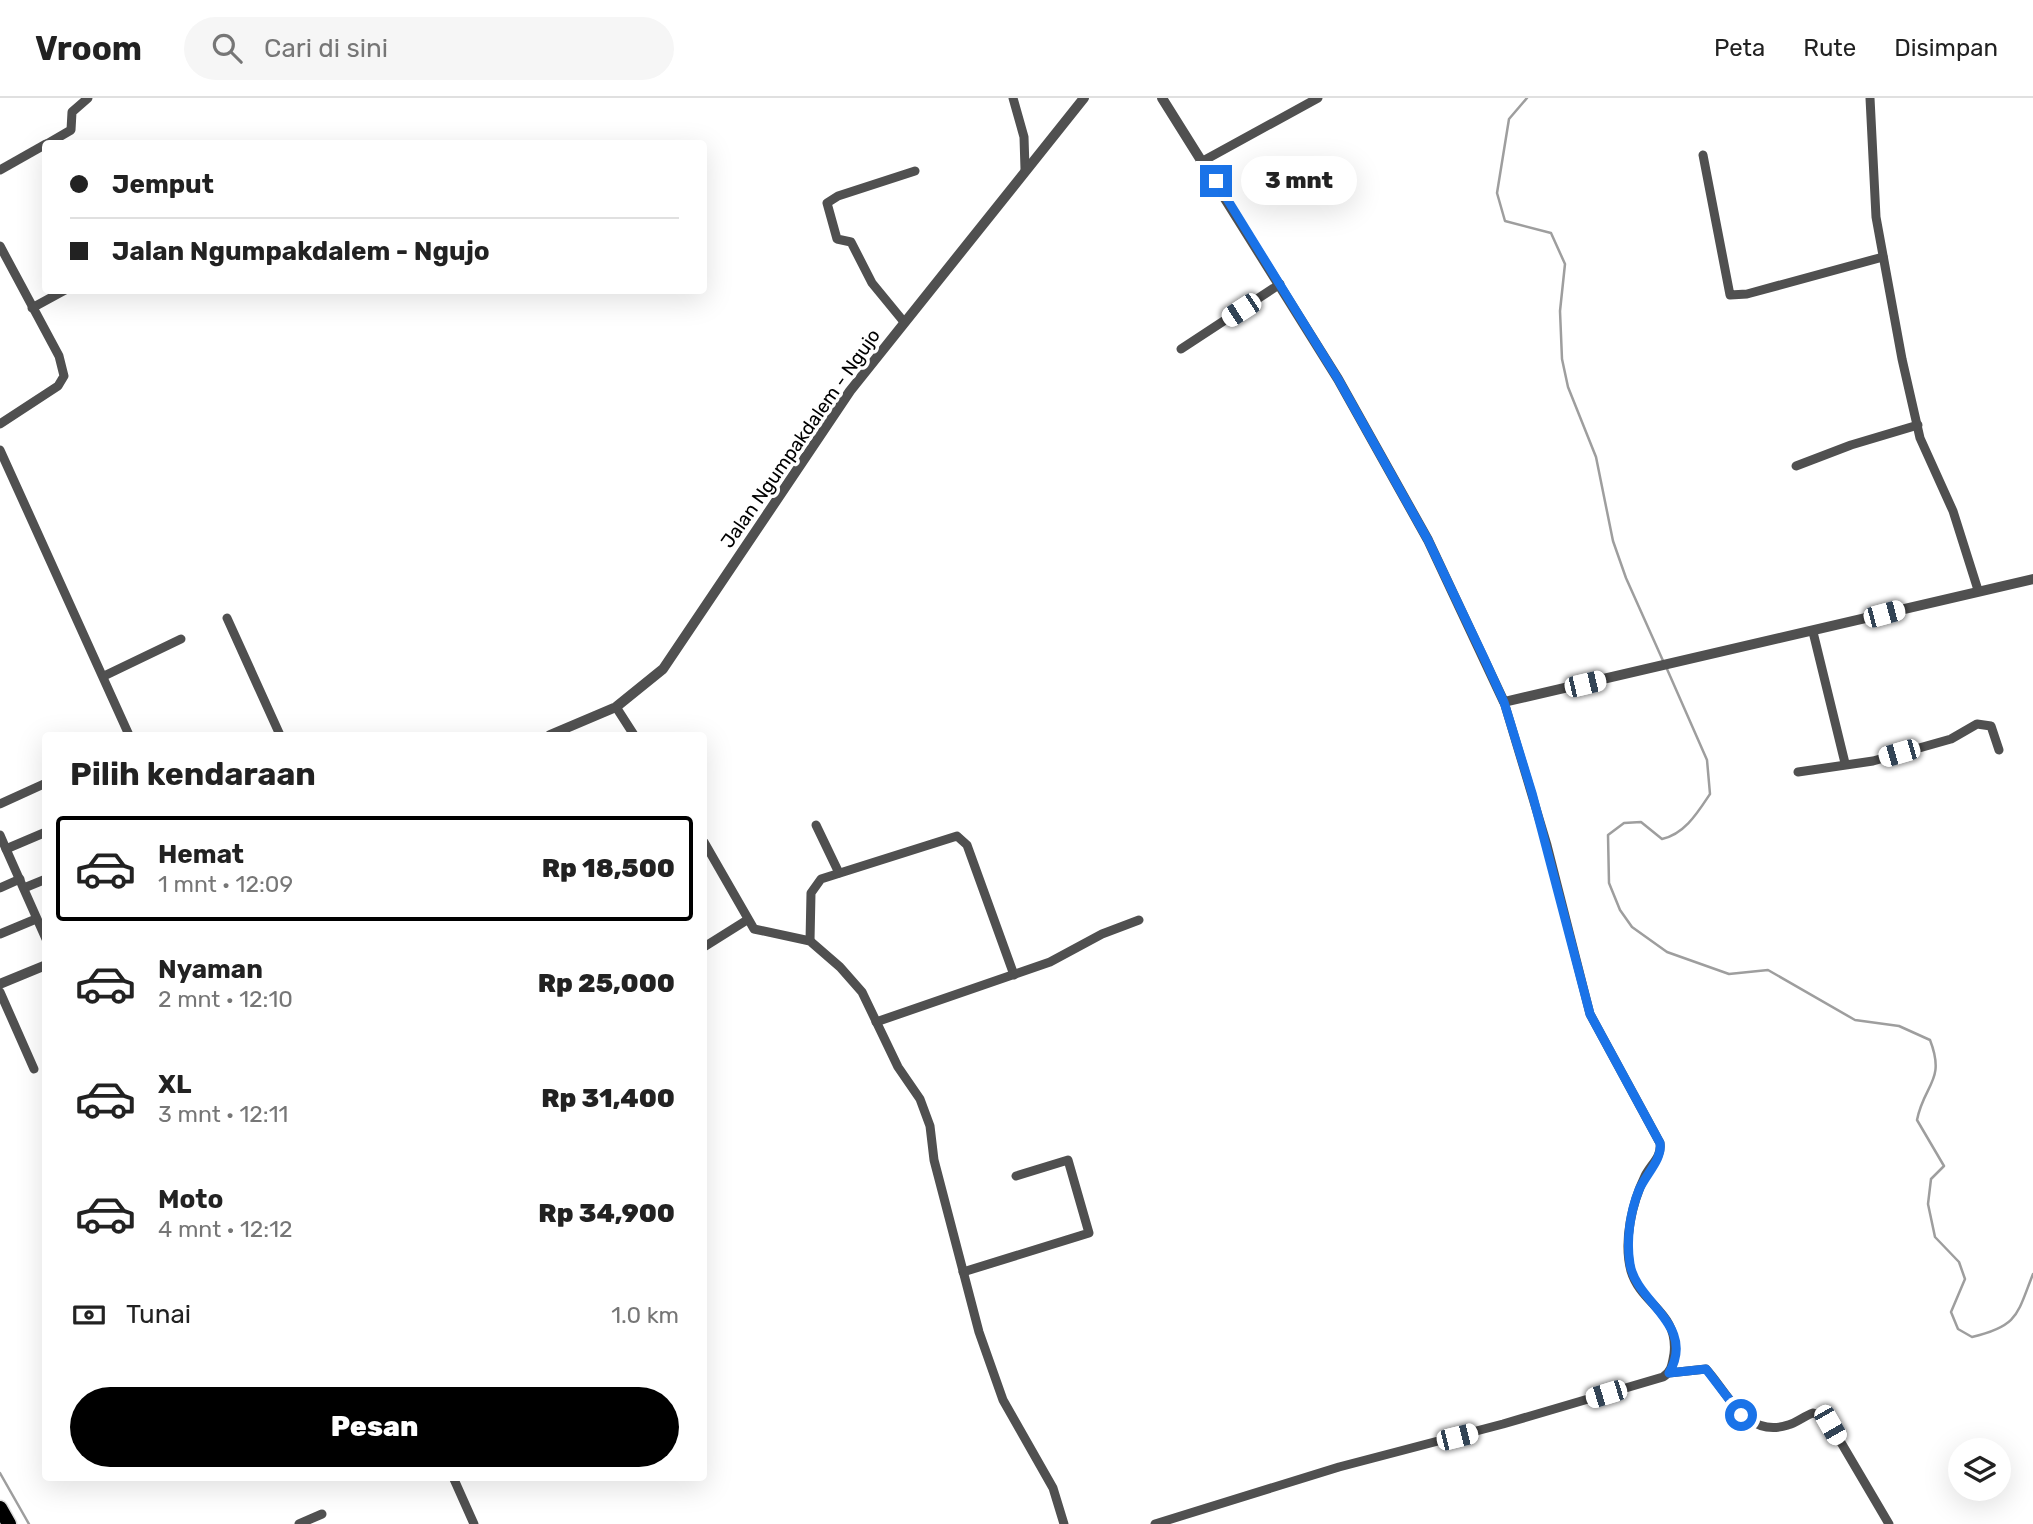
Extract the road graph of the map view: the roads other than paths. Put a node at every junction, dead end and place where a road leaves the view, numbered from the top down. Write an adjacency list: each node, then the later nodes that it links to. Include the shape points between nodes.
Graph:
1 (88, 98): 7 (street, via 72,112 71,130)
2 (1013, 98): 11 (street, via 1024,137)
3 (1084, 98): 11 (street, Jalan Ngumpakdalem - Ngujo)
4 (1162, 98): 10 (street)
5 (1318, 98): 10 (street)
6 (1870, 98): 15 (street, via 1876,217)
7 (53, 140)
8 (42, 146): 12 (street)
9 (1703, 155): 15 (street, via 1730,295)
10 (1203, 161): 16 (street)
11 (1026, 169): 19 (street, Jalan Ngumpakdalem - Ngujo)
12 (0, 170)
13 (915, 171): 19 (street, via 827,203 837,239 851,242 883,300)
14 (0, 246): 18 (street)
15 (1883, 257): 22 (street)
16 (1280, 284): 20 (street); 31 (street, via 1428,540)
17 (58, 294): 18 (street)
18 (32, 308): 21 (street, via 64,376 58,386)
19 (904, 322): 32 (street, Jalan Ngumpakdalem - Ngujo, via 850,391 663,668)
20 (1181, 349)
21 (0, 424)
22 (1918, 425): 24 (street); 26 (street)
23 (0, 450): 30 (street)
24 (1796, 466)
25 (2033, 579): 26 (street)
26 (1978, 590): 28 (street)
27 (227, 618): 34 (street)
28 (1814, 632): 31 (street); 38 (street)
29 (181, 639): 30 (street)
30 (104, 677): 33 (street)
31 (1504, 702): 66 (street, via 1590,1014 1660,1143 1661,1153 1638,1192 1629,1252 1632,1275 1671,1325 1674,1349)
32 (616, 707): 35 (street, Jalan Ngumpakdalem - Ngujo); 36 (street)
33 (128, 732)
34 (279, 732)
35 (557, 732)
36 (632, 732)
37 (1999, 750): 38 (street, via 1991,726 1978,724 1938,742 1873,761)
38 (1845, 763): 39 (street)
39 (1798, 772)
40 (42, 785): 41 (street)
41 (0, 804)
42 (816, 825): 47 (street)
43 (42, 834): 46 (street)
44 (0, 835): 46 (street)
45 (707, 847): 52 (street)
46 (6, 849): 49 (street)
47 (839, 873): 56 (street, via 815,885); 59 (street, via 949,838 963,839)
48 (42, 879): 49 (street)
49 (22, 883): 50 (street); 51 (street)
50 (0, 888)
51 (36, 919): 54 (street); 55 (street)
52 (747, 920): 56 (street, via 764,933); 57 (street)
53 (1139, 920): 59 (street)
54 (42, 931)
55 (0, 934)
56 (810, 941): 62 (street, via 862,992)
57 (707, 945)
58 (42, 967): 60 (street)
59 (1014, 975): 62 (street)
60 (0, 984)
61 (0, 992): 63 (street)
62 (876, 1022): 65 (street, via 925,1110)
63 (34, 1069)
64 (1016, 1177): 65 (street, via 1068,1160 1089,1233)
65 (964, 1272): 73 (street, via 1003,1401 1053,1488)
66 (1669, 1373): 74 (street); 75 (street, via 1706,1369 1741,1415 1754,1423 1787,1426 1813,1413 1826,1417)
67 (455, 1481): 72 (street)
68 (0, 1508): 70 (main road)
69 (322, 1514): 71 (street)
70 (9, 1524)
71 (299, 1524)
72 (474, 1524)
73 (1064, 1524)
74 (1155, 1524)
75 (1889, 1524)

